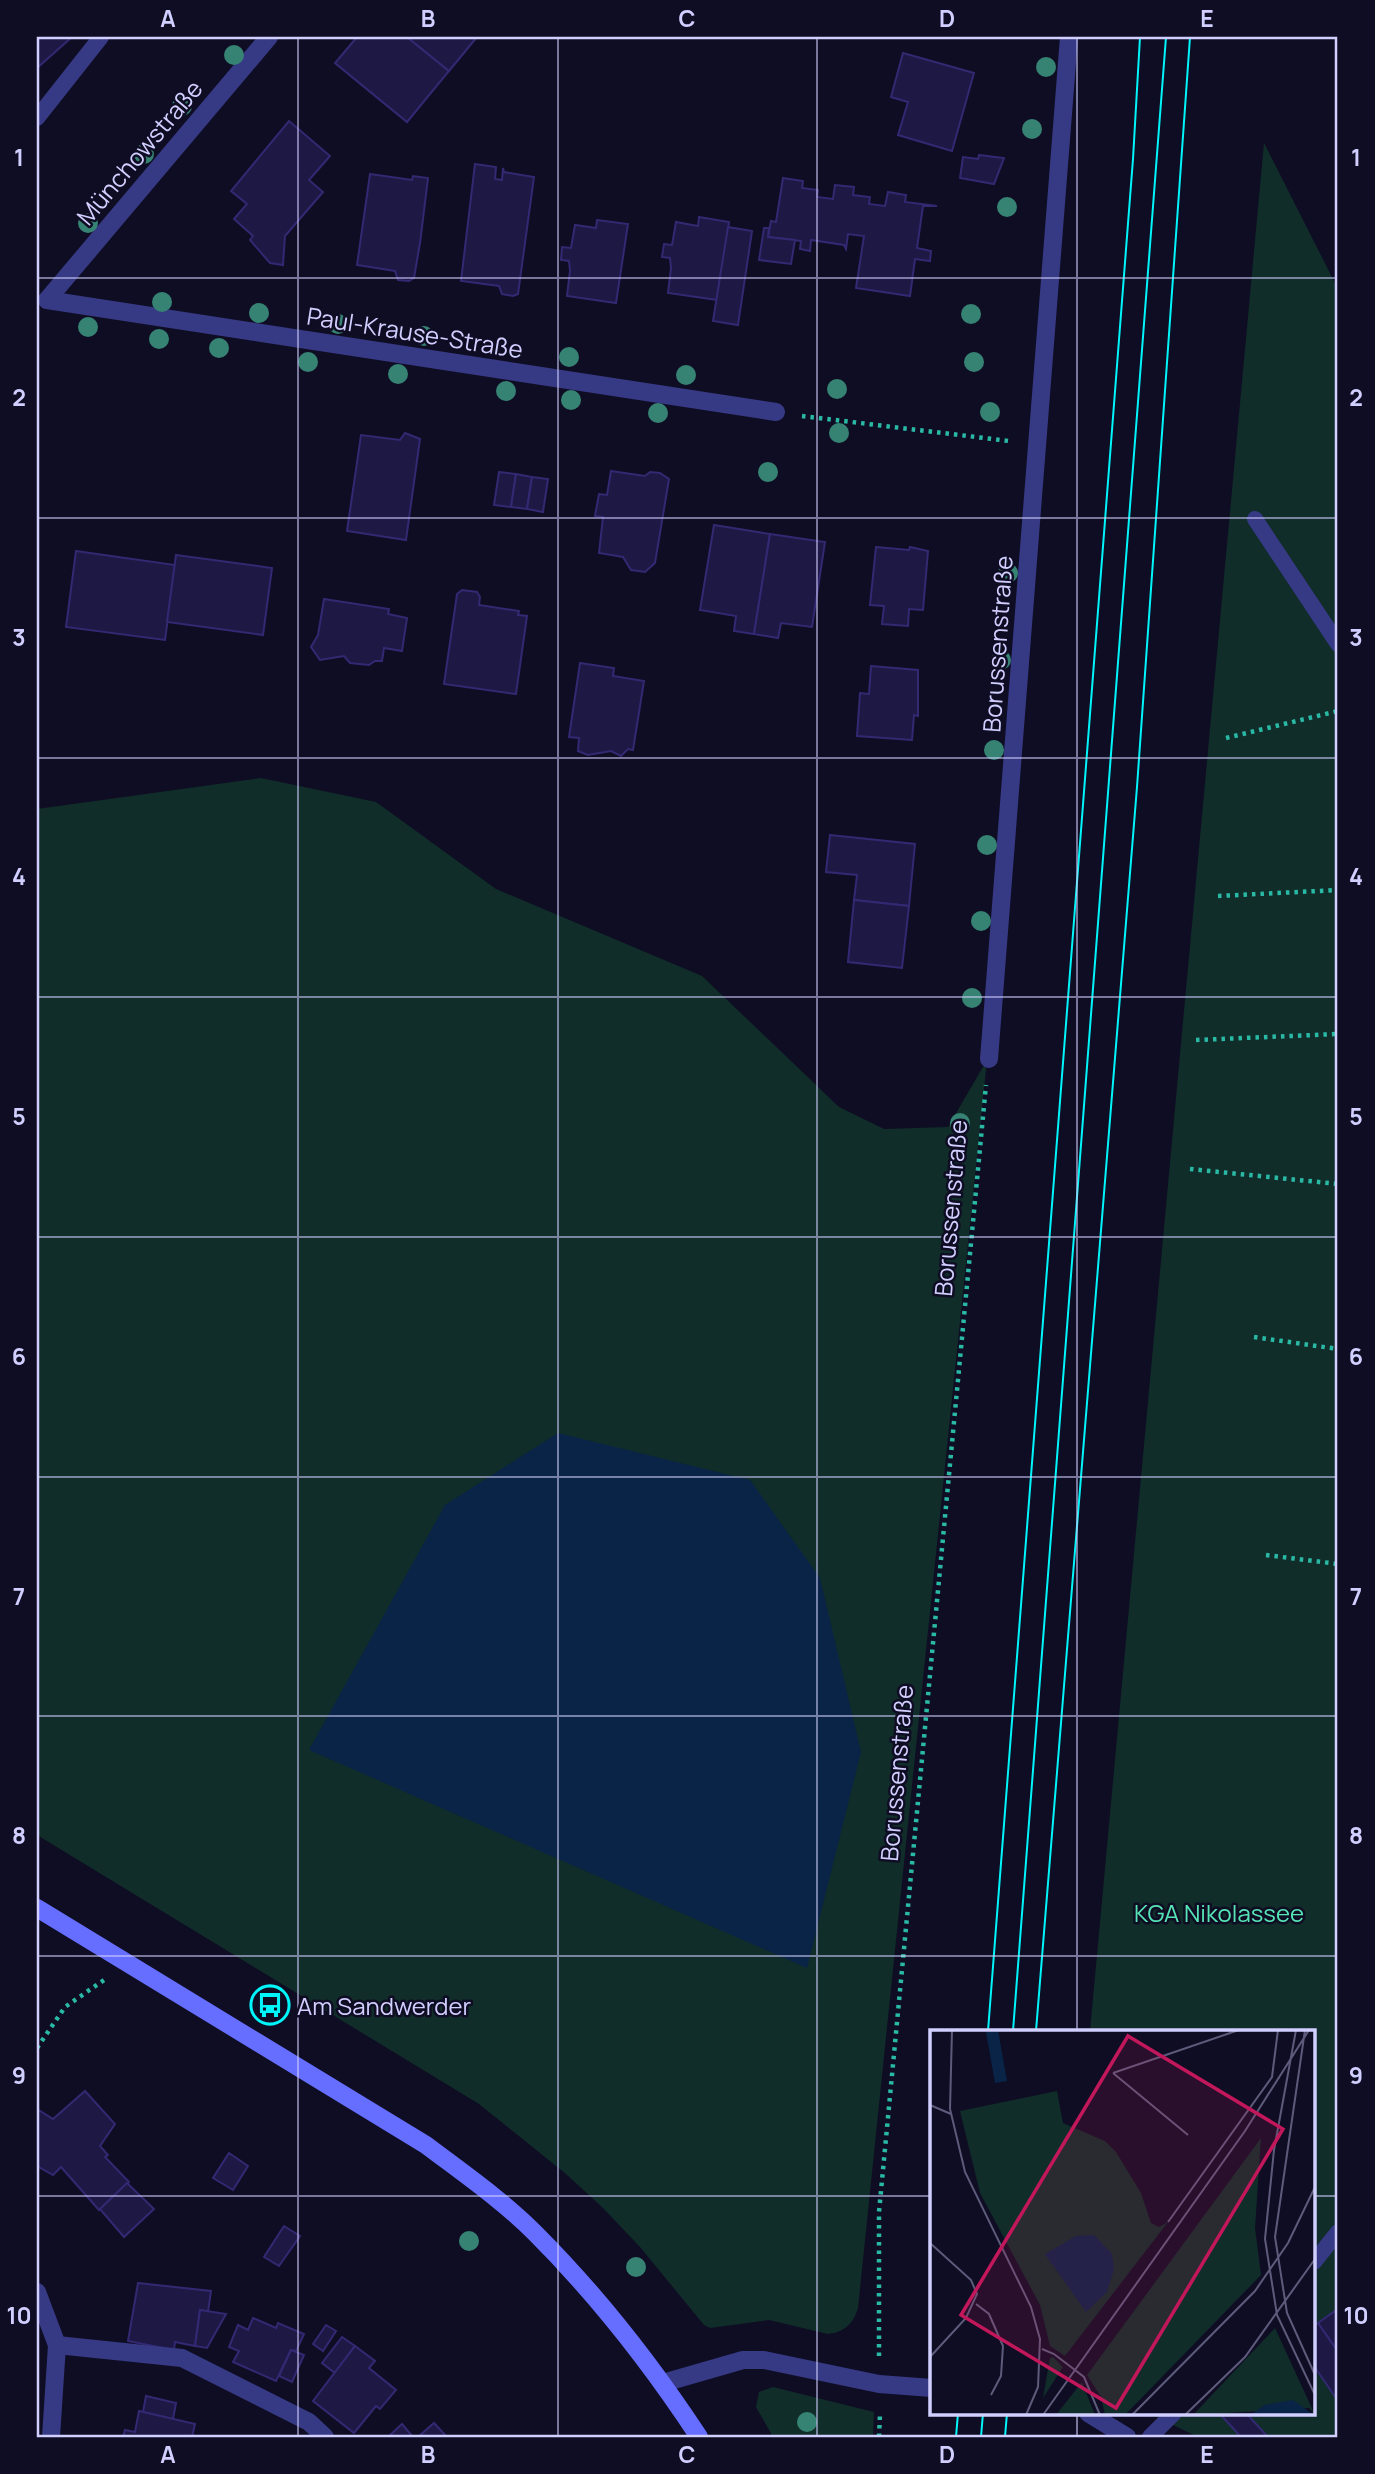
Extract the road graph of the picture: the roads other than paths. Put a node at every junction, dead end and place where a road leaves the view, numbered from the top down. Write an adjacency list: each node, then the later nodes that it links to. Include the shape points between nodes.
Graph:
1 (101, 37): 4 (lane)
2 (269, 37): 5 (street, Münchowstraße)
3 (1069, 37): 9 (street, Borussenstraße)
4 (37, 118)
5 (47, 300): 6 (street, Paul-Krause-Straße)
6 (776, 412)
7 (1255, 519): 8 (lane)
8 (1338, 644)
9 (989, 1059)
10 (37, 1908): 15 (main road, via 426,2145 482,2187 534,2231 616,2321)
11 (1338, 2232): 12 (lane)
12 (1316, 2260)
13 (37, 2292): 14 (street)
14 (57, 2345): 19 (street); 20 (street, via 182,2358 309,2422)
15 (663, 2383): 16 (street, via 743,2360 764,2360 879,2384); 21 (main road)
16 (930, 2388)
17 (1090, 2414): 22 (street)
18 (1173, 2414): 23 (lane)
19 (51, 2437)
20 (325, 2437)
21 (699, 2437)
22 (1127, 2437)
23 (1150, 2437)

